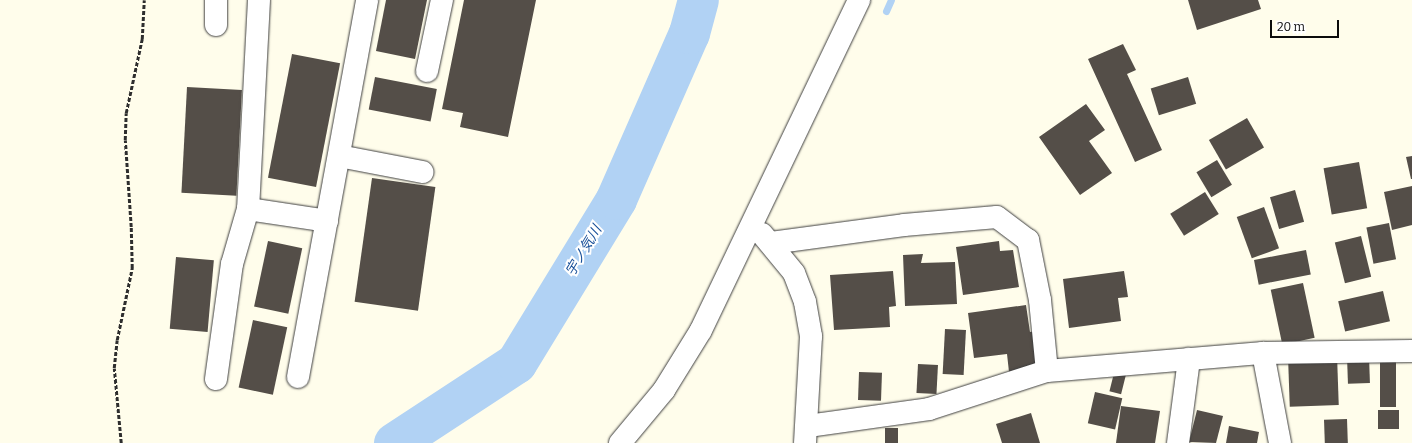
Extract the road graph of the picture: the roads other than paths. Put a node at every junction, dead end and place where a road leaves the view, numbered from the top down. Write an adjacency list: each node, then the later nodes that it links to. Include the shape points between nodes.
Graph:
1 (216, 0): 6 (street)
2 (259, 0): 10 (street)
3 (367, 0): 8 (street)
4 (442, 0): 7 (street)
5 (859, 0): 12 (street)
6 (216, 25)
7 (427, 71)
8 (339, 156): 9 (street); 11 (street)
9 (422, 172)
10 (248, 209): 11 (street); 19 (street, via 232,264)
11 (327, 221): 18 (street)
12 (753, 224): 13 (street); 21 (street, via 701,330 664,390)
13 (771, 243): 17 (street, via 904,225 997,217 1028,240 1040,300); 20 (street, via 794,273 812,336)
14 (1412, 350): 15 (street)
15 (1263, 353): 16 (street); 23 (street)
16 (1189, 359): 17 (street); 22 (street)
17 (1047, 371): 20 (street, via 929,409)
18 (298, 378)
19 (216, 379)
20 (806, 434)
21 (620, 443)
22 (1178, 443)
23 (1280, 443)

